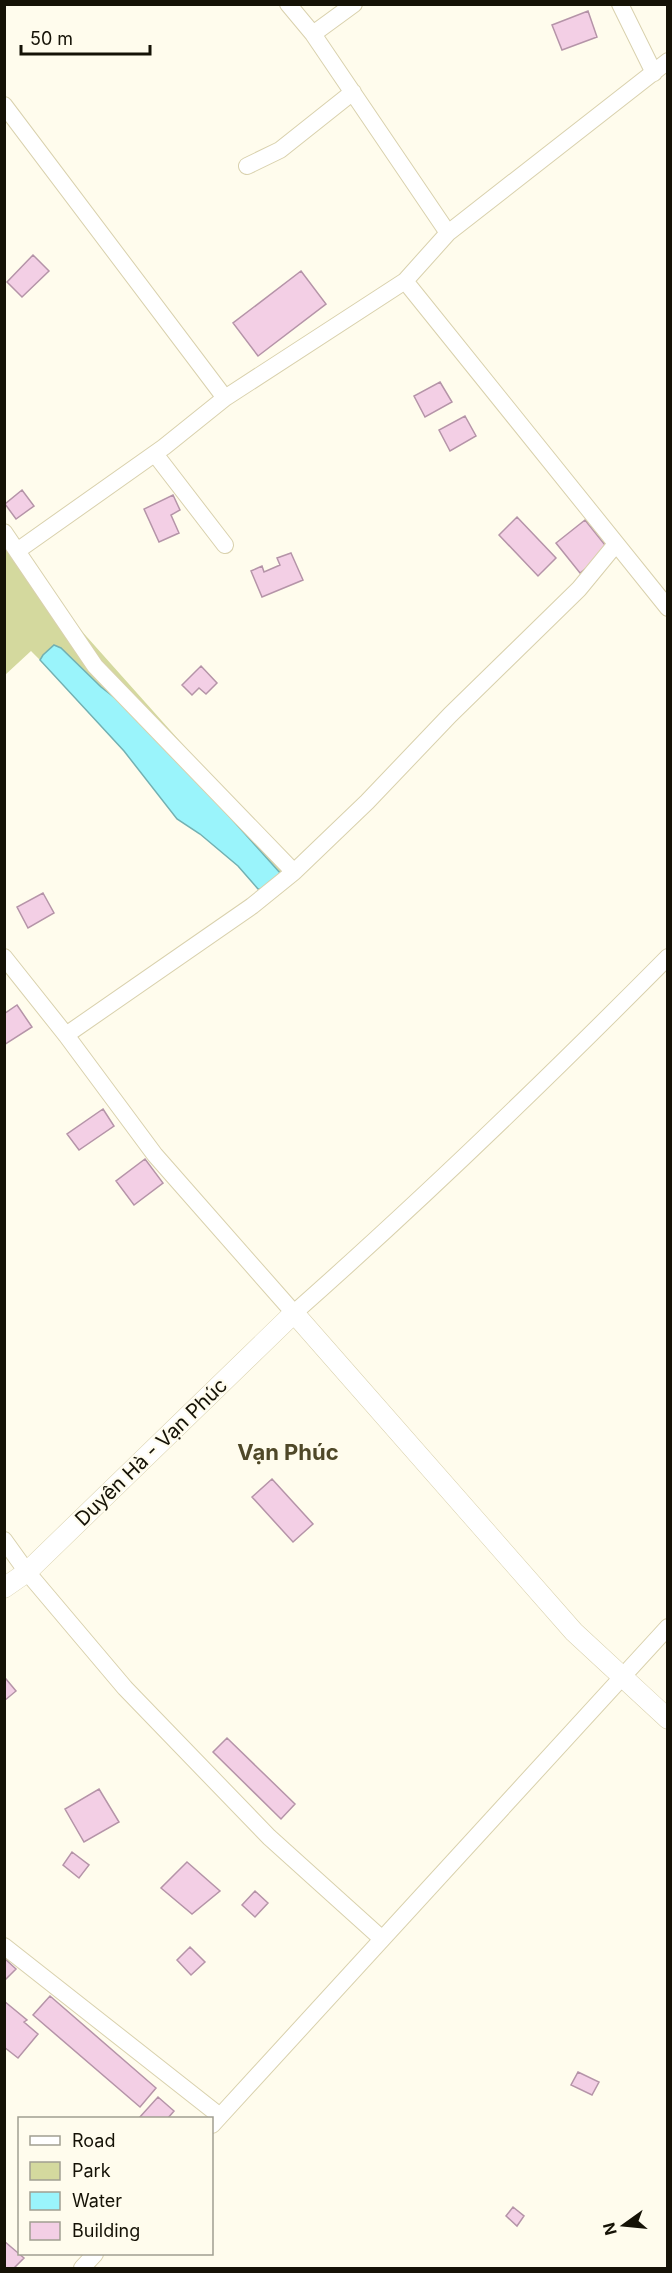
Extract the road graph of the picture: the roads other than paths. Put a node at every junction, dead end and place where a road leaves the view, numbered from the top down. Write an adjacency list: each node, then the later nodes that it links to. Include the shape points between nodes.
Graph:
1 (288, 4): 4 (street)
2 (354, 4): 4 (street)
3 (620, 4): 6 (street)
4 (313, 34): 7 (street)
5 (668, 61): 6 (street)
6 (654, 73): 10 (street)
7 (353, 92): 9 (street, via 280,150); 10 (street)
8 (4, 105): 12 (street)
9 (247, 166)
10 (448, 233): 11 (street)
11 (405, 281): 12 (street); 15 (street)
12 (225, 398): 13 (street)
13 (155, 454): 16 (street); 17 (street)
14 (4, 532): 17 (street)
15 (616, 544): 18 (street); 19 (street, via 579,589)
16 (225, 545)
17 (17, 551): 19 (street, via 95,666)
18 (668, 608)
19 (294, 872): 22 (street, via 252,906)
20 (4, 957): 22 (street)
21 (668, 957): 23 (street, via 554,1072)
22 (66, 1035): 23 (street, via 155,1155)
23 (294, 1313): 25 (street, Duyên Hà - Vạn Phúc); 28 (street, via 574,1632)
24 (4, 1540): 25 (street)
25 (27, 1572): 26 (street, Duyên Hà - Vạn Phúc); 30 (street, via 125,1688 261,1829)
26 (4, 1588)
27 (668, 1628): 28 (street)
28 (623, 1678): 29 (street); 30 (street)
29 (668, 1719)
30 (381, 1938): 33 (street)
31 (4, 1946): 32 (street)
32 (211, 2117)
33 (216, 2121)
34 (93, 2255): 35 (street)
35 (82, 2268)

